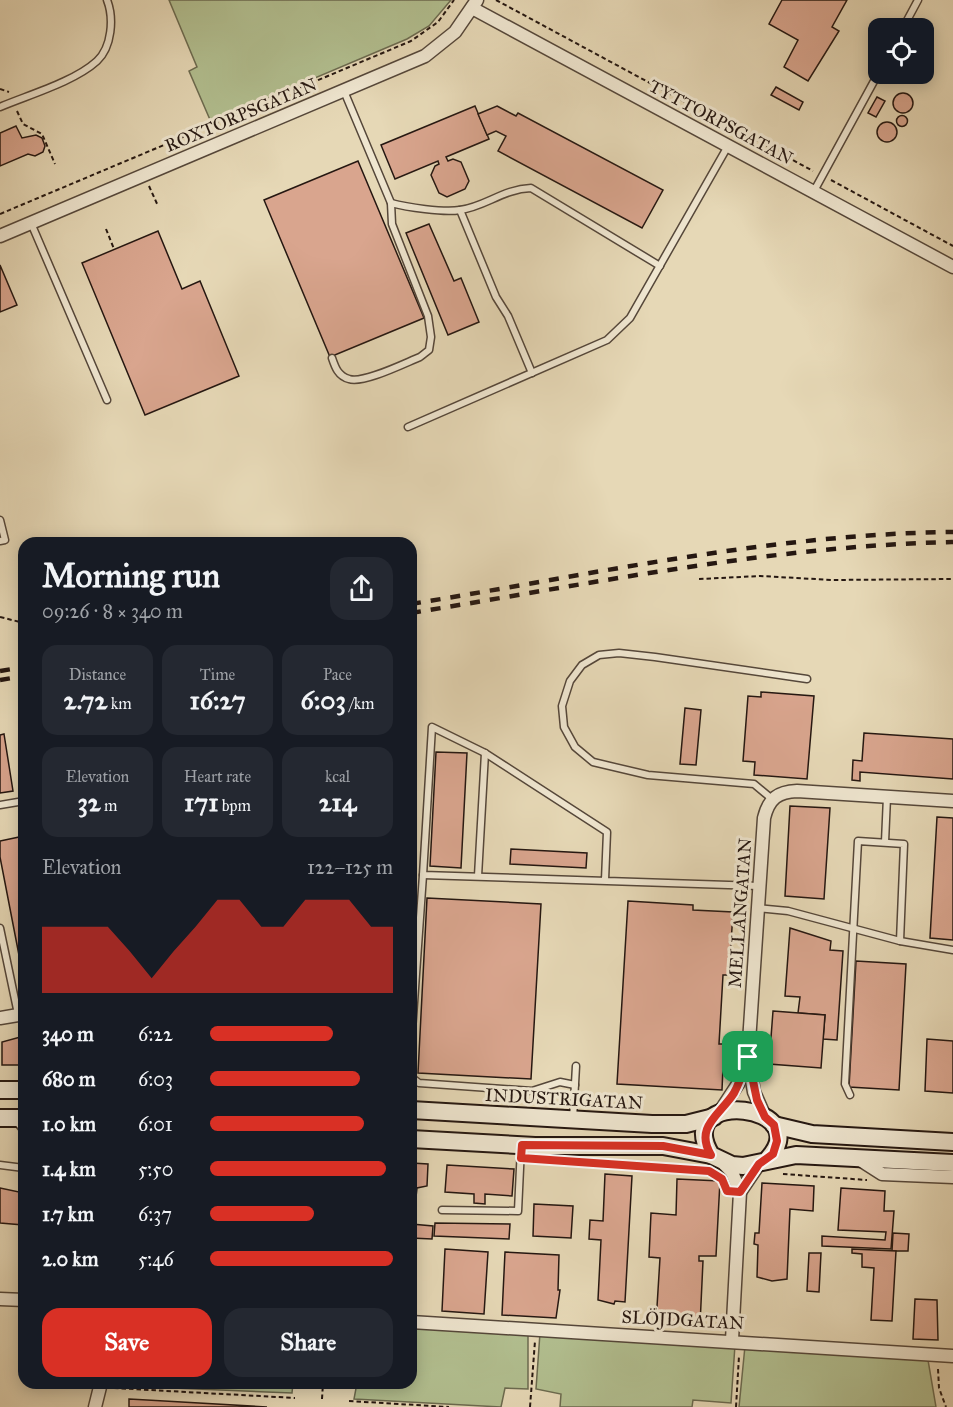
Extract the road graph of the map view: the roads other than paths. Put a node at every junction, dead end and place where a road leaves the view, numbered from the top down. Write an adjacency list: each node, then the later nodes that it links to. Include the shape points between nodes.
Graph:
1 (107, 0): 7 (lane, via 112,12 110,35 99,60)
2 (918, 0): 4 (lane)
3 (474, 4): 6 (street, ROXTORPSGATAN, via 455,32 425,56); 8 (street, TYTTORPSGATAN)
4 (908, 18)
5 (873, 84): 9 (lane)
6 (344, 91): 10 (lane); 12 (street, ROXTORPSGATAN)
7 (0, 107)
8 (728, 146): 9 (street, TYTTORPSGATAN); 14 (lane)
9 (813, 192): 15 (street, TYTTORPSGATAN)
10 (391, 203): 11 (lane); 16 (lane, via 392,224 428,316 429,350 357,380 337,371)
11 (460, 210): 14 (lane, via 514,189 531,188); 17 (lane)
12 (30, 223): 13 (street, ROXTORPSGATAN); 18 (lane)
13 (0, 236)
14 (660, 266): 17 (lane, via 630,318 618,331 607,340)
15 (953, 267)
16 (332, 358)
17 (532, 373): 19 (lane)
18 (106, 400)
19 (408, 427)
20 (0, 520): 21 (lane, via 5,540)
21 (0, 541)
22 (807, 679): 25 (lane, via 619,653 599,655 582,665 570,681 562,706 564,727 575,747 593,762 648,775 754,784)
23 (485, 753): 30 (lane, via 432,727); 31 (lane); 32 (lane, via 607,832)
24 (887, 797): 25 (street, via 797,791 783,792); 26 (street); 29 (lane)
25 (772, 799): 33 (street, MELLANGATAN, via 764,818)
26 (953, 801)
27 (18, 802): 28 (lane)
28 (0, 805)
29 (885, 842): 36 (lane, via 858,841); 37 (lane, via 904,844)
30 (423, 875): 31 (lane); 39 (lane)
31 (478, 876): 32 (lane)
32 (605, 880): 33 (lane)
33 (760, 886): 34 (street, MELLANGATAN)
34 (758, 908): 36 (lane, via 788,911); 43 (street, MELLANGATAN)
35 (0, 928): 40 (lane)
36 (853, 930): 37 (lane); 49 (lane, via 845,1084)
37 (900, 941): 38 (lane)
38 (953, 951)
39 (417, 960)
40 (18, 1002)
41 (18, 1015): 42 (street)
42 (0, 1018)
43 (748, 1057): 51 (street, MELLANGATAN, via 738,1084); 53 (street, MELLANGATAN, via 754,1092)
44 (576, 1066): 46 (lane)
45 (417, 1082): 46 (lane, via 532,1091 560,1082)
46 (574, 1085): 52 (lane)
47 (0, 1090): 48 (main road)
48 (18, 1090)
49 (850, 1095)
50 (417, 1110): 52 (main road, INDUSTRIGATAN)
51 (717, 1115): 52 (main road, INDUSTRIGATAN, via 676,1124); 53 (main road, via 743,1109); 58 (main road, via 705,1133)
52 (573, 1119)
53 (769, 1121): 55 (main road, via 812,1134); 61 (main road, via 776,1146)
54 (417, 1139): 56 (main road)
55 (953, 1142)
56 (522, 1145): 58 (main road, via 663,1146); 65 (lane, via 518,1211)
57 (856, 1157): 59 (main road); 61 (main road, via 796,1155); 63 (street, via 882,1174)
58 (714, 1162): 61 (main road); 64 (street, via 732,1172)
59 (953, 1163)
60 (0, 1165): 62 (lane)
61 (767, 1166): 64 (street)
62 (18, 1167)
63 (953, 1177)
64 (740, 1192): 69 (street)
65 (442, 1210)
66 (0, 1299): 67 (street)
67 (18, 1300)
68 (417, 1322): 69 (street, SLÖJDGATAN)
69 (736, 1341): 70 (street, SLÖJDGATAN)
70 (953, 1356)
71 (99, 1389): 72 (street)
72 (95, 1407)

